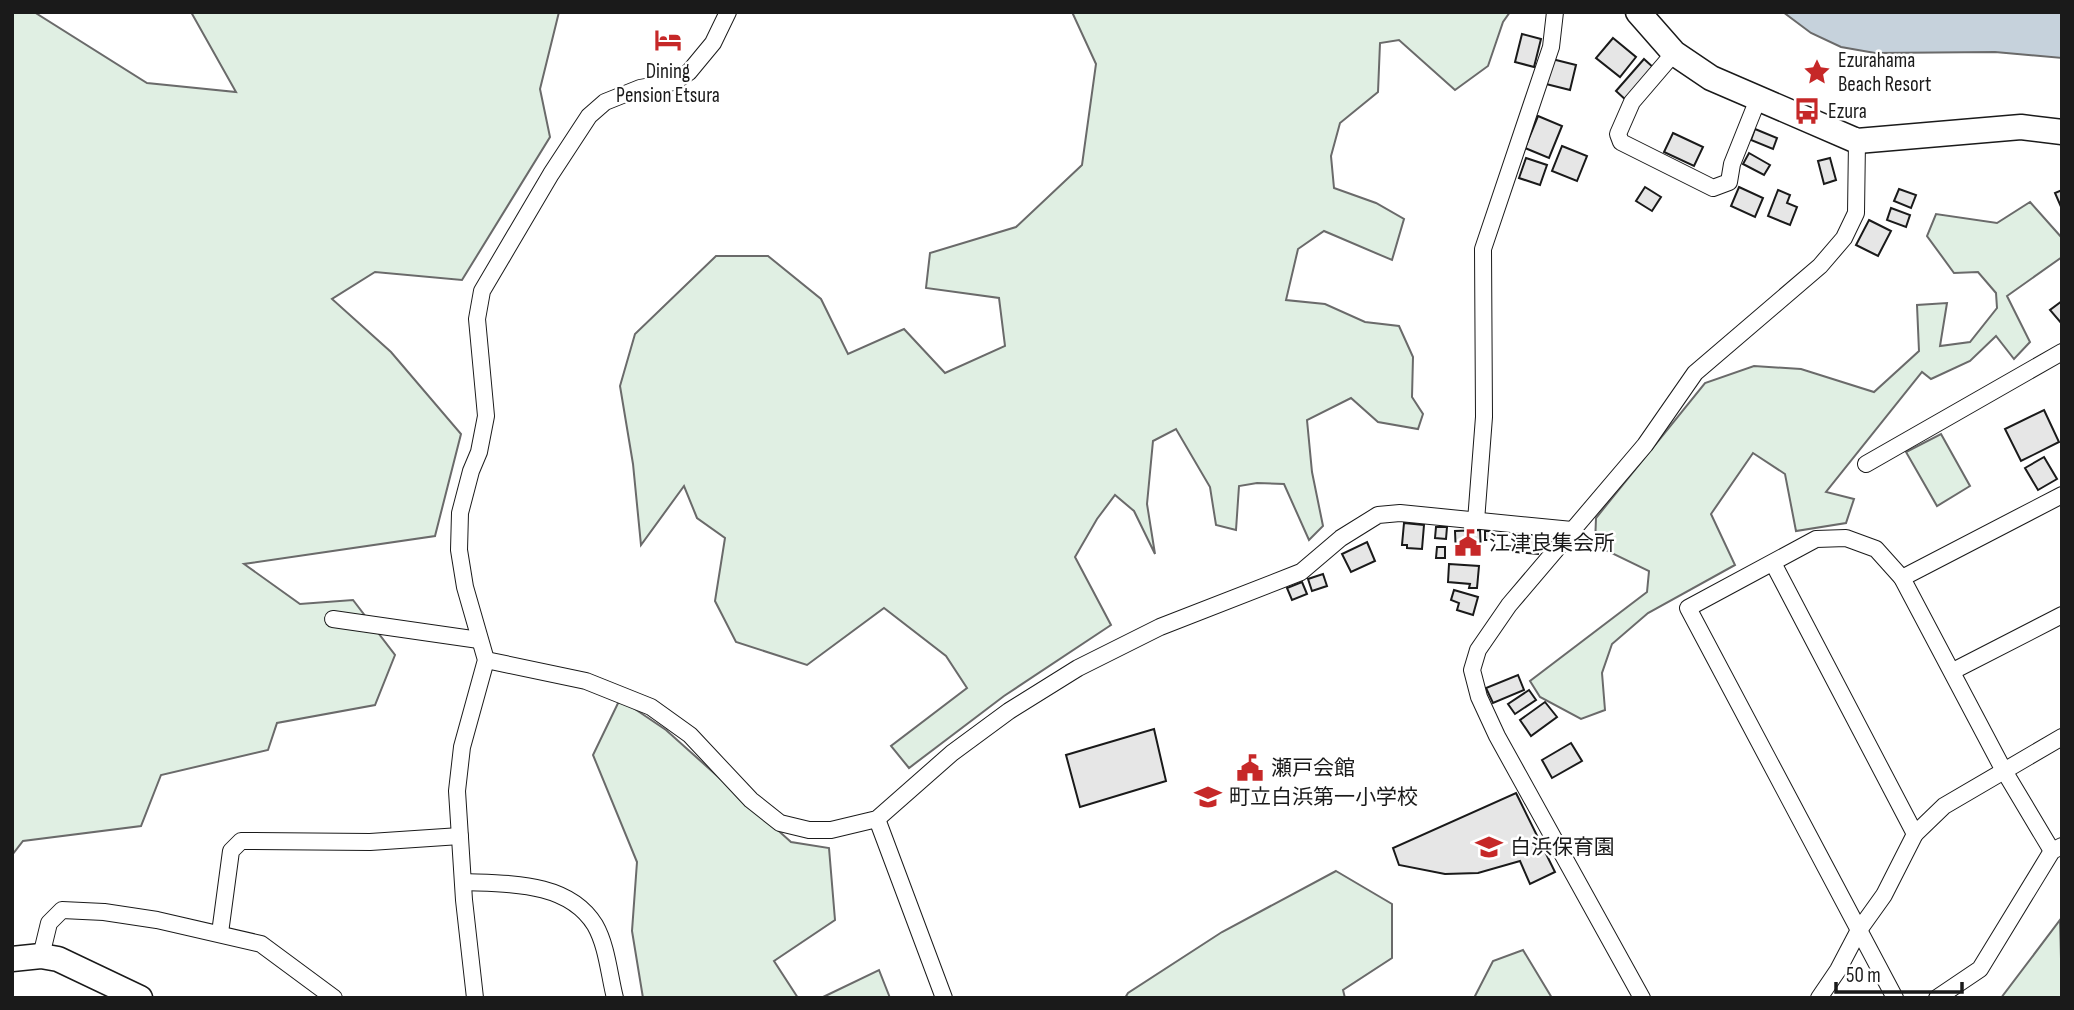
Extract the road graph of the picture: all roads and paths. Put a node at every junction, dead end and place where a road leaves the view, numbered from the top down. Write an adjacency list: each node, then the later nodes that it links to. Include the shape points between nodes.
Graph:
1 (729, 12): 17 (street, via 713,43 689,72 674,82 640,88 605,102 589,116 482,291 477,319 486,416 460,513 459,550)
2 (1555, 12): 11 (street, via 1551,47 1483,249 1484,417)
3 (1638, 12): 4 (main road)
4 (1674, 53): 5 (main road, via 1711,78); 5 (street, via 1632,102 1618,134 1621,142 1713,188 1728,182)
5 (1758, 99): 7 (main road)
6 (2062, 132): 7 (main road, via 2021,127)
7 (1857, 141): 12 (street, via 1856,212 1844,238 1819,266 1695,373 1645,445)
8 (2062, 352): 9 (street)
9 (1866, 464)
10 (2062, 495): 14 (street)
11 (1476, 521): 12 (street); 22 (street, via 1378,515 1341,538 1301,572 1160,627 1078,668 1009,710)
12 (1572, 530): 37 (street, via 1509,605 1478,650 1472,670 1497,736)
13 (1773, 563): 14 (street, via 1816,539 1846,538 1876,549); 23 (street); 27 (street, via 1688,608)
14 (1902, 578): 19 (street)
15 (2062, 615): 19 (street)
16 (332, 620): 17 (street)
17 (479, 640): 18 (street)
18 (486, 660): 22 (street, via 586,681 651,707 690,735 751,800 780,823 831,830); 24 (street, via 462,747 457,791)
19 (1953, 671): 21 (street)
20 (2062, 737): 21 (street)
21 (2003, 769): 23 (street, via 1944,806); 25 (street)
22 (877, 819): 36 (street)
23 (1915, 834): 27 (street, via 1884,895)
24 (460, 836): 26 (street); 28 (street, via 370,842 240,841 231,851)
25 (2057, 848): 40 (street, via 1980,969)
26 (463, 882): 34 (street); 35 (street, via 519,884 549,891 576,905 594,924 603,943)
27 (1859, 930): 38 (street); 39 (street)
28 (220, 933): 29 (street, via 104,912 62,910 49,923); 31 (street, via 261,944)
29 (41, 956): 30 (main road); 32 (main road, via 58,959)
30 (12, 959)
31 (312, 991): 33 (street)
32 (140, 998)
33 (334, 998)
34 (475, 998)
35 (614, 998)
36 (944, 998)
37 (1642, 998)
38 (1819, 998)
39 (1895, 998)
40 (1937, 998)

